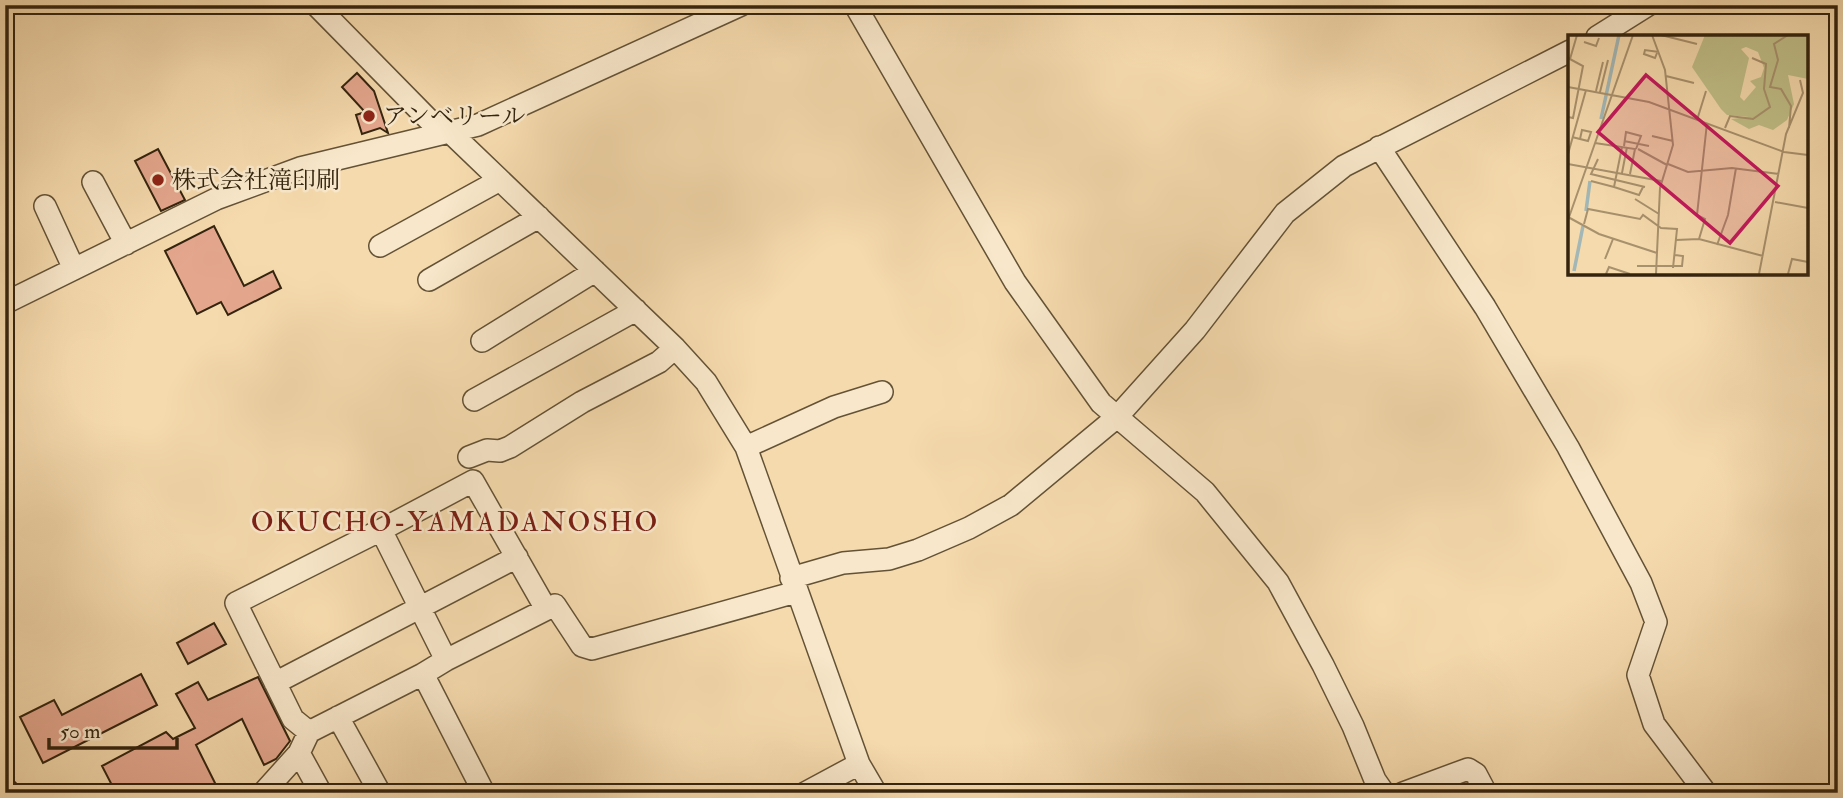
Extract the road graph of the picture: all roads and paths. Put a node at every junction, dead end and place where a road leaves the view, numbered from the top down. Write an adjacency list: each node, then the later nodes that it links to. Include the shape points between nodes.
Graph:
1 (316, 5): 7 (street, via 432,123)
2 (855, 5): 24 (street, via 1015,282 1101,402)
3 (1648, 5): 5 (street)
4 (731, 7): 7 (street)
5 (1600, 35)
6 (1568, 52): 8 (street)
7 (452, 134): 9 (street); 13 (street, via 300,168 216,200)
8 (1379, 147): 24 (street, via 1343,166 1285,213 1195,330); 48 (street, via 1485,307 1641,583 1656,622 1638,675 1654,724)
9 (500, 180): 12 (street); 14 (street)
10 (93, 182): 13 (street)
11 (45, 206): 15 (street)
12 (539, 217): 16 (street); 17 (street)
13 (126, 244): 15 (street)
14 (380, 246)
15 (74, 270): 18 (street)
16 (595, 271): 19 (street); 20 (street)
17 (429, 280)
18 (5, 303)
19 (636, 310): 21 (street); 23 (street)
20 (482, 341)
21 (675, 348): 25 (street, via 706,382); 26 (street, via 659,362 510,447)
22 (882, 392): 25 (street, via 834,407)
23 (474, 400)
24 (1117, 417): 29 (street, via 1011,505 970,528 889,559 843,563); 45 (street, via 1205,492 1278,582)
25 (746, 447): 29 (street)
26 (469, 457)
27 (381, 530): 28 (street, via 472,481); 30 (street); 34 (street, via 236,603)
28 (517, 557): 30 (street); 31 (street)
29 (794, 585): 31 (street, via 592,649 582,646 555,605); 38 (street)
30 (420, 608): 32 (street); 34 (street)
31 (546, 609): 32 (street)
32 (446, 660): 33 (street)
33 (423, 674): 35 (street); 42 (street)
34 (275, 683): 36 (street, via 293,719)
35 (338, 717): 36 (street); 41 (street)
36 (309, 732): 37 (street)
37 (299, 754): 39 (street); 40 (street)
38 (859, 764): 43 (street); 44 (street)
39 (263, 793)
40 (321, 793)
41 (380, 793)
42 (484, 793)
43 (805, 793)
44 (876, 793)
45 (1384, 793)
46 (1403, 793): 47 (street, via 1468,769)
47 (1486, 793)
48 (1706, 793)

